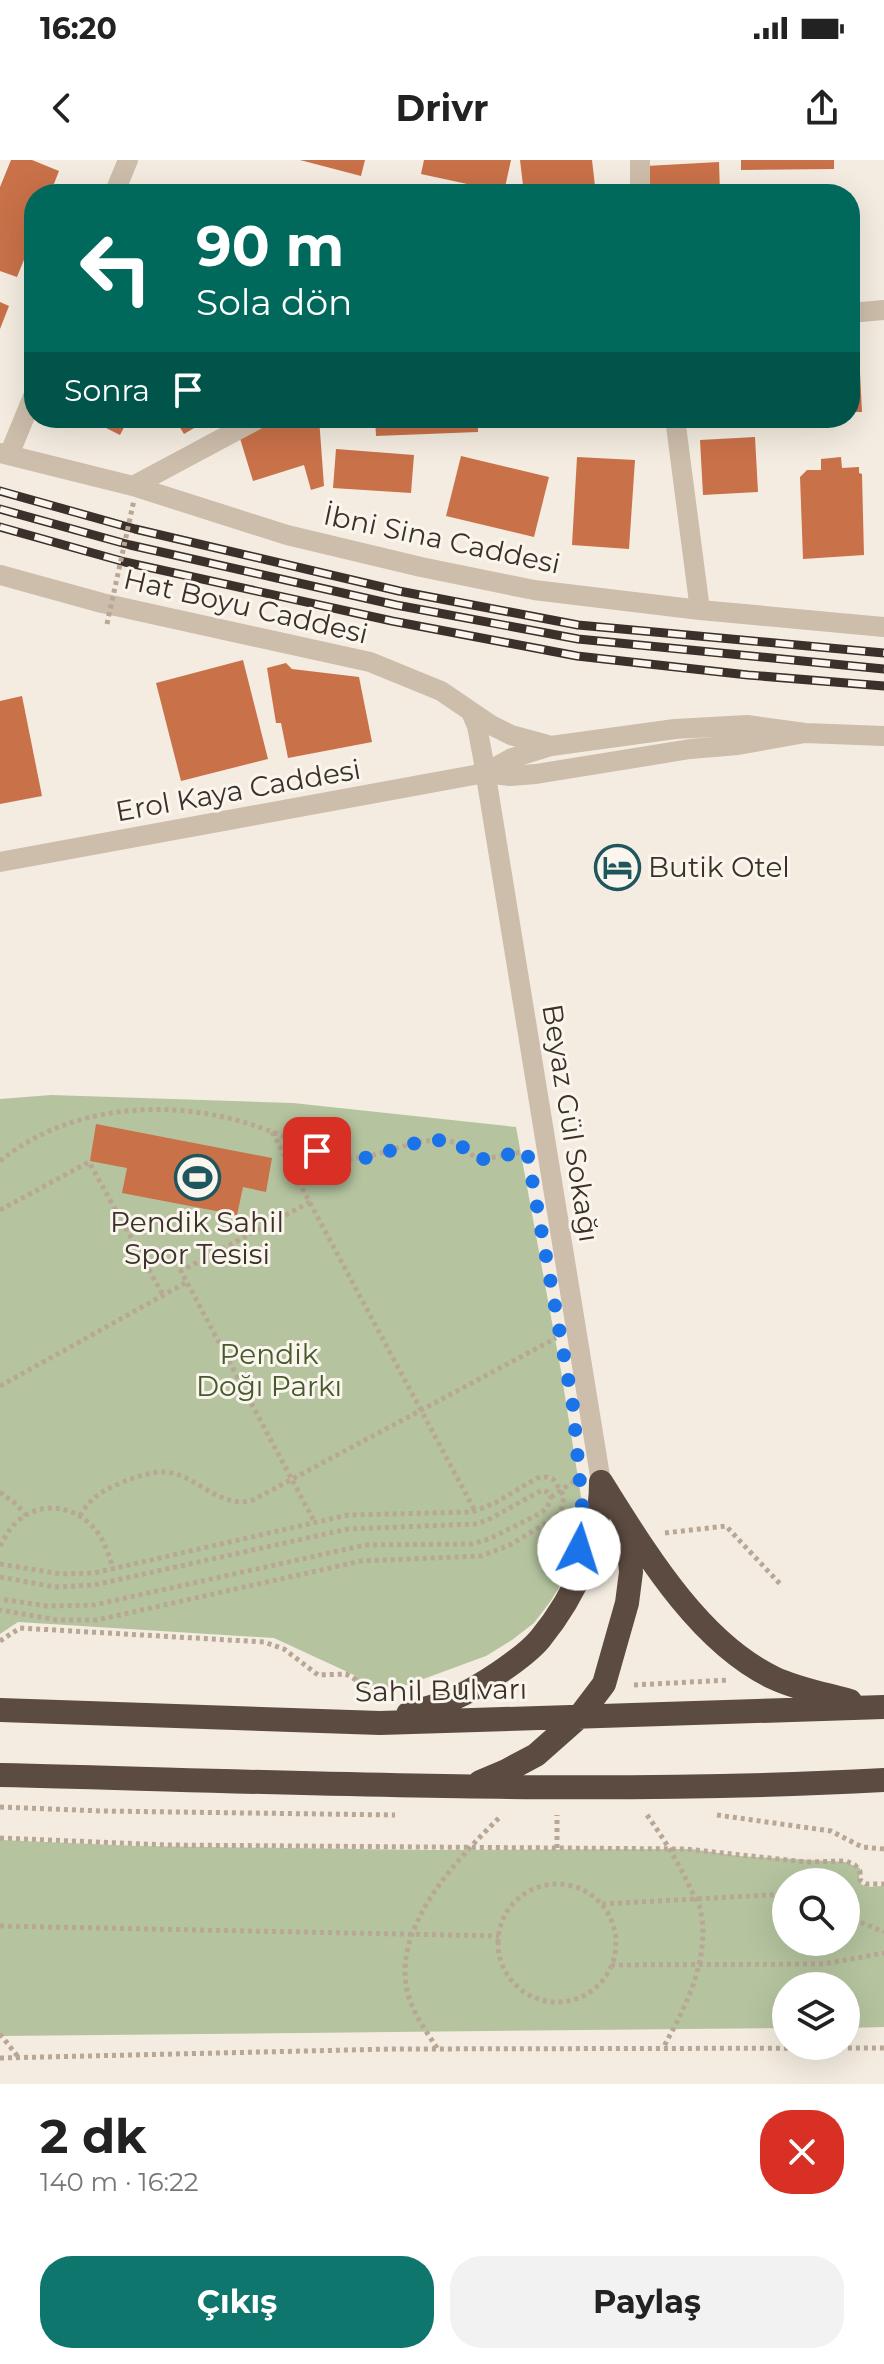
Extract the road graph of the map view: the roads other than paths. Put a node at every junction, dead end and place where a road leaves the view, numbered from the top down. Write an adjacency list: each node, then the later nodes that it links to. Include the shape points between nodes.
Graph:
1 (128, 160): 3 (street)
2 (640, 160): 4 (street)
3 (118, 184)
4 (640, 184)
5 (884, 310): 6 (street)
6 (860, 312)
7 (24, 415): 10 (street)
8 (243, 428): 11 (street)
9 (676, 428): 13 (street)
10 (5, 454): 11 (street, İbni Sina Caddesi)
11 (133, 493): 13 (street, İbni Sina Caddesi, via 421,567 534,590)
12 (0, 575): 15 (street, Hat Boyu Caddesi, via 370,662 441,691)
13 (700, 610): 14 (street, İbni Sina Caddesi)
14 (884, 627)
15 (471, 712): 18 (street, Hat Boyu Caddesi, via 511,735); 19 (street, Beyaz Gül Sokağı)
16 (805, 733): 17 (street, Erol Kaya Caddesi); 18 (street, Erol Kaya Caddesi, via 719,726); 19 (street, Erol Kaya Caddesi, via 536,774)
17 (884, 736)
18 (551, 746): 19 (street, Erol Kaya Caddesi)
19 (485, 773): 20 (street, Erol Kaya Caddesi); 21 (street, Beyaz Gül Sokağı)
20 (0, 862)
21 (591, 1487): 22 (highway); 26 (highway, via 601,1502 592,1545 571,1595 538,1641 454,1699)
22 (627, 1523): 23 (highway, via 662,1576 733,1652 774,1678); 25 (highway, via 627,1603 604,1684)
23 (878, 1708): 25 (highway, Sahil Bulvarı)
24 (0, 1710): 26 (highway, Sahil Bulvarı)
25 (579, 1717): 26 (highway, Sahil Bulvarı); 29 (highway, via 536,1755)
26 (380, 1723)
27 (0, 1775): 29 (highway)
28 (884, 1780): 29 (highway)
29 (469, 1787)

